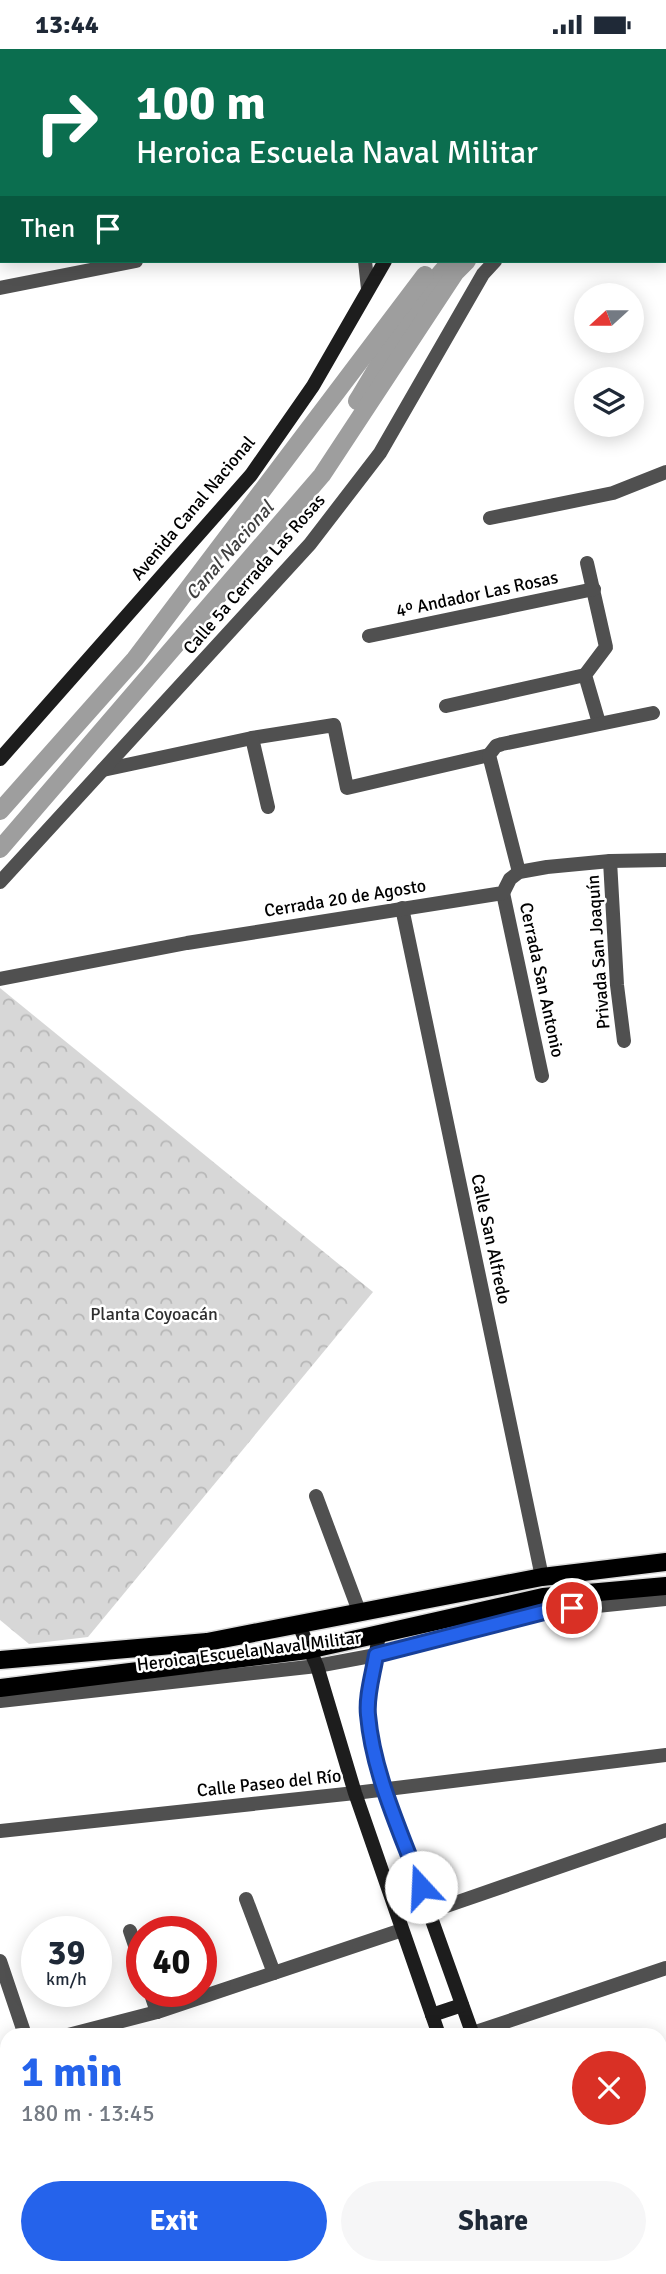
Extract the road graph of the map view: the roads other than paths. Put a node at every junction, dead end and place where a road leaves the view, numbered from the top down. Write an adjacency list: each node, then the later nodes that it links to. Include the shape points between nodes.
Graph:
1 (126, 263): 5 (street)
2 (365, 263): 6 (street)
3 (384, 263): 6 (street, Avenida Canal Nacional)
4 (493, 263): 19 (street, Calle 5a Cerrada Las Rosas, via 380,453 324,526)
5 (0, 288)
6 (368, 289): 18 (street, Avenida Canal Nacional, via 313,386 251,475)
7 (666, 472): 8 (street, via 614,493)
8 (490, 518)
9 (587, 563): 10 (street)
10 (594, 589): 11 (street, 4º Andador Las Rosas); 12 (street, via 606,647)
11 (369, 636)
12 (585, 675): 13 (street); 15 (street)
13 (446, 706)
14 (653, 713): 15 (street)
15 (599, 723): 17 (street, via 502,744)
16 (251, 738): 17 (street, via 334,725 347,788); 19 (street); 20 (street)
17 (489, 755): 23 (street)
18 (0, 759)
19 (103, 770): 24 (street, Calle 5a Cerrada Las Rosas)
20 (268, 807)
21 (666, 860): 22 (street)
22 (610, 861): 23 (street); 28 (street, Privada San Joaquín)
23 (519, 872): 25 (street)
24 (0, 882)
25 (503, 893): 26 (street, Cerrada 20 de Agosto); 29 (street, Cerrada San Antonio)
26 (402, 908): 27 (street, Cerrada 20 de Agosto); 32 (street, Calle San Alfredo)
27 (0, 979)
28 (624, 1041)
29 (542, 1076)
30 (316, 1496): 35 (street)
31 (666, 1562): 32 (main road, Heroica Escuela Naval Militar)
32 (542, 1577): 35 (main road, Heroica Escuela Naval Militar)
33 (666, 1586): 37 (main road, Heroica Escuela Naval Militar, via 543,1597)
34 (666, 1599): 39 (street, Heroica Escuela Naval Militar, via 548,1611)
35 (359, 1611): 36 (main road, Heroica Escuela Naval Militar)
36 (298, 1623): 38 (street); 40 (main road, Heroica Escuela Naval Militar, via 207,1642)
37 (379, 1634): 38 (main road, Heroica Escuela Naval Militar); 39 (street)
38 (308, 1650): 41 (street); 42 (main road, Heroica Escuela Naval Militar)
39 (376, 1655): 41 (street, Heroica Escuela Naval Militar); 45 (street, via 367,1712)
40 (0, 1660)
41 (317, 1667): 43 (street, Heroica Escuela Naval Militar); 46 (street)
42 (0, 1688)
43 (0, 1701)
44 (666, 1755): 45 (street, Calle Paseo del Río)
45 (385, 1789): 46 (street, Calle Paseo del Río); 50 (street)
46 (355, 1793): 48 (street, Calle Paseo del Río); 51 (street)
47 (666, 1830): 50 (street)
48 (0, 1831)
49 (246, 1899): 54 (street)
50 (429, 1912): 55 (street)
51 (401, 1930): 54 (street); 58 (street)
52 (0, 1961): 59 (street)
53 (666, 1968): 63 (street)
54 (274, 1973): 57 (street)
55 (462, 2005): 58 (street); 62 (street)
56 (155, 2007): 57 (street)
57 (157, 2012): 60 (street)
58 (432, 2015): 61 (street)
59 (23, 2028)
60 (95, 2028)
61 (437, 2028)
62 (471, 2028)
63 (491, 2028)

